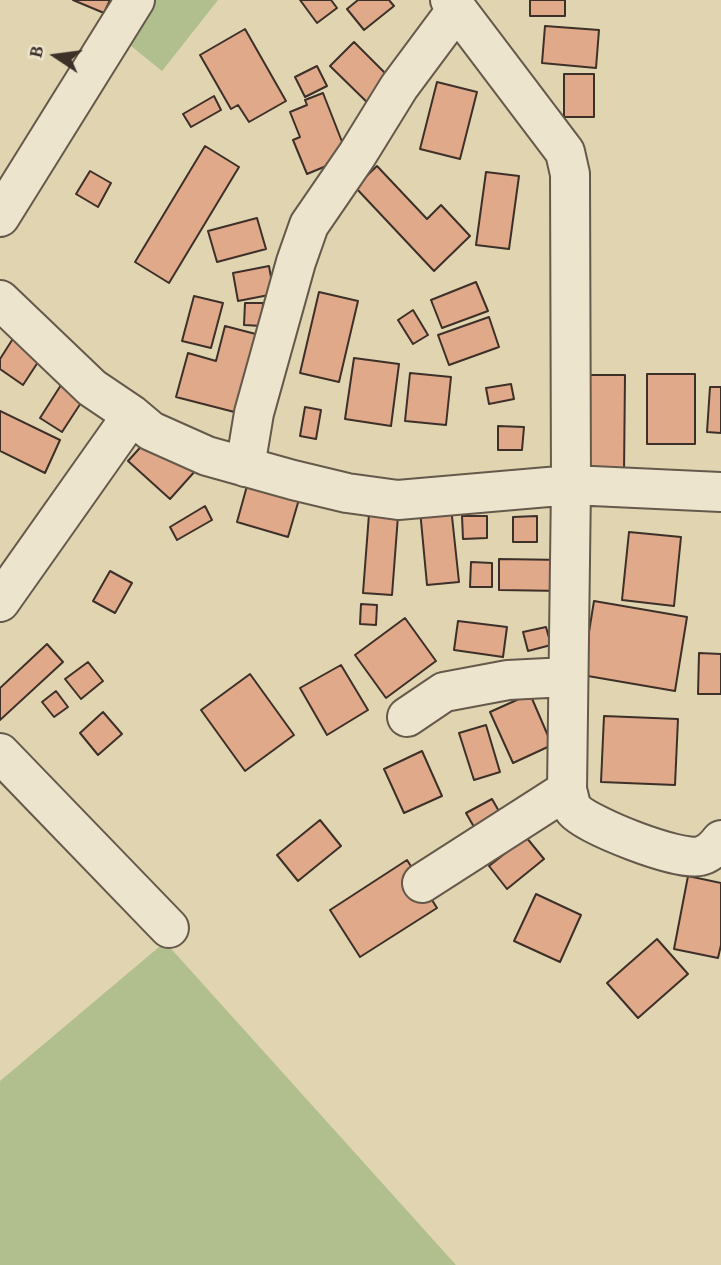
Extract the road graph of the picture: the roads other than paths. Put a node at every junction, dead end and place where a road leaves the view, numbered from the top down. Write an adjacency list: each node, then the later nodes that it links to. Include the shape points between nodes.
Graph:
1 (135, 0): 3 (street)
2 (454, 5): 6 (street, via 309,225 254,413); 7 (street, via 565,152 570,174)
3 (0, 217)
4 (0, 300): 5 (street, via 92,388)
5 (132, 415): 6 (street, via 174,443); 9 (street)
6 (245, 467): 7 (street, via 347,493 398,500)
7 (571, 485): 8 (street); 10 (street)
8 (721, 492)
9 (0, 602)
10 (567, 677): 11 (street, via 508,680 444,692); 13 (street)
11 (407, 717)
12 (0, 753): 16 (street)
13 (567, 790): 14 (street, via 573,809 592,824 681,857 699,857); 15 (street)
14 (721, 840)
15 (422, 883)
16 (169, 928)

